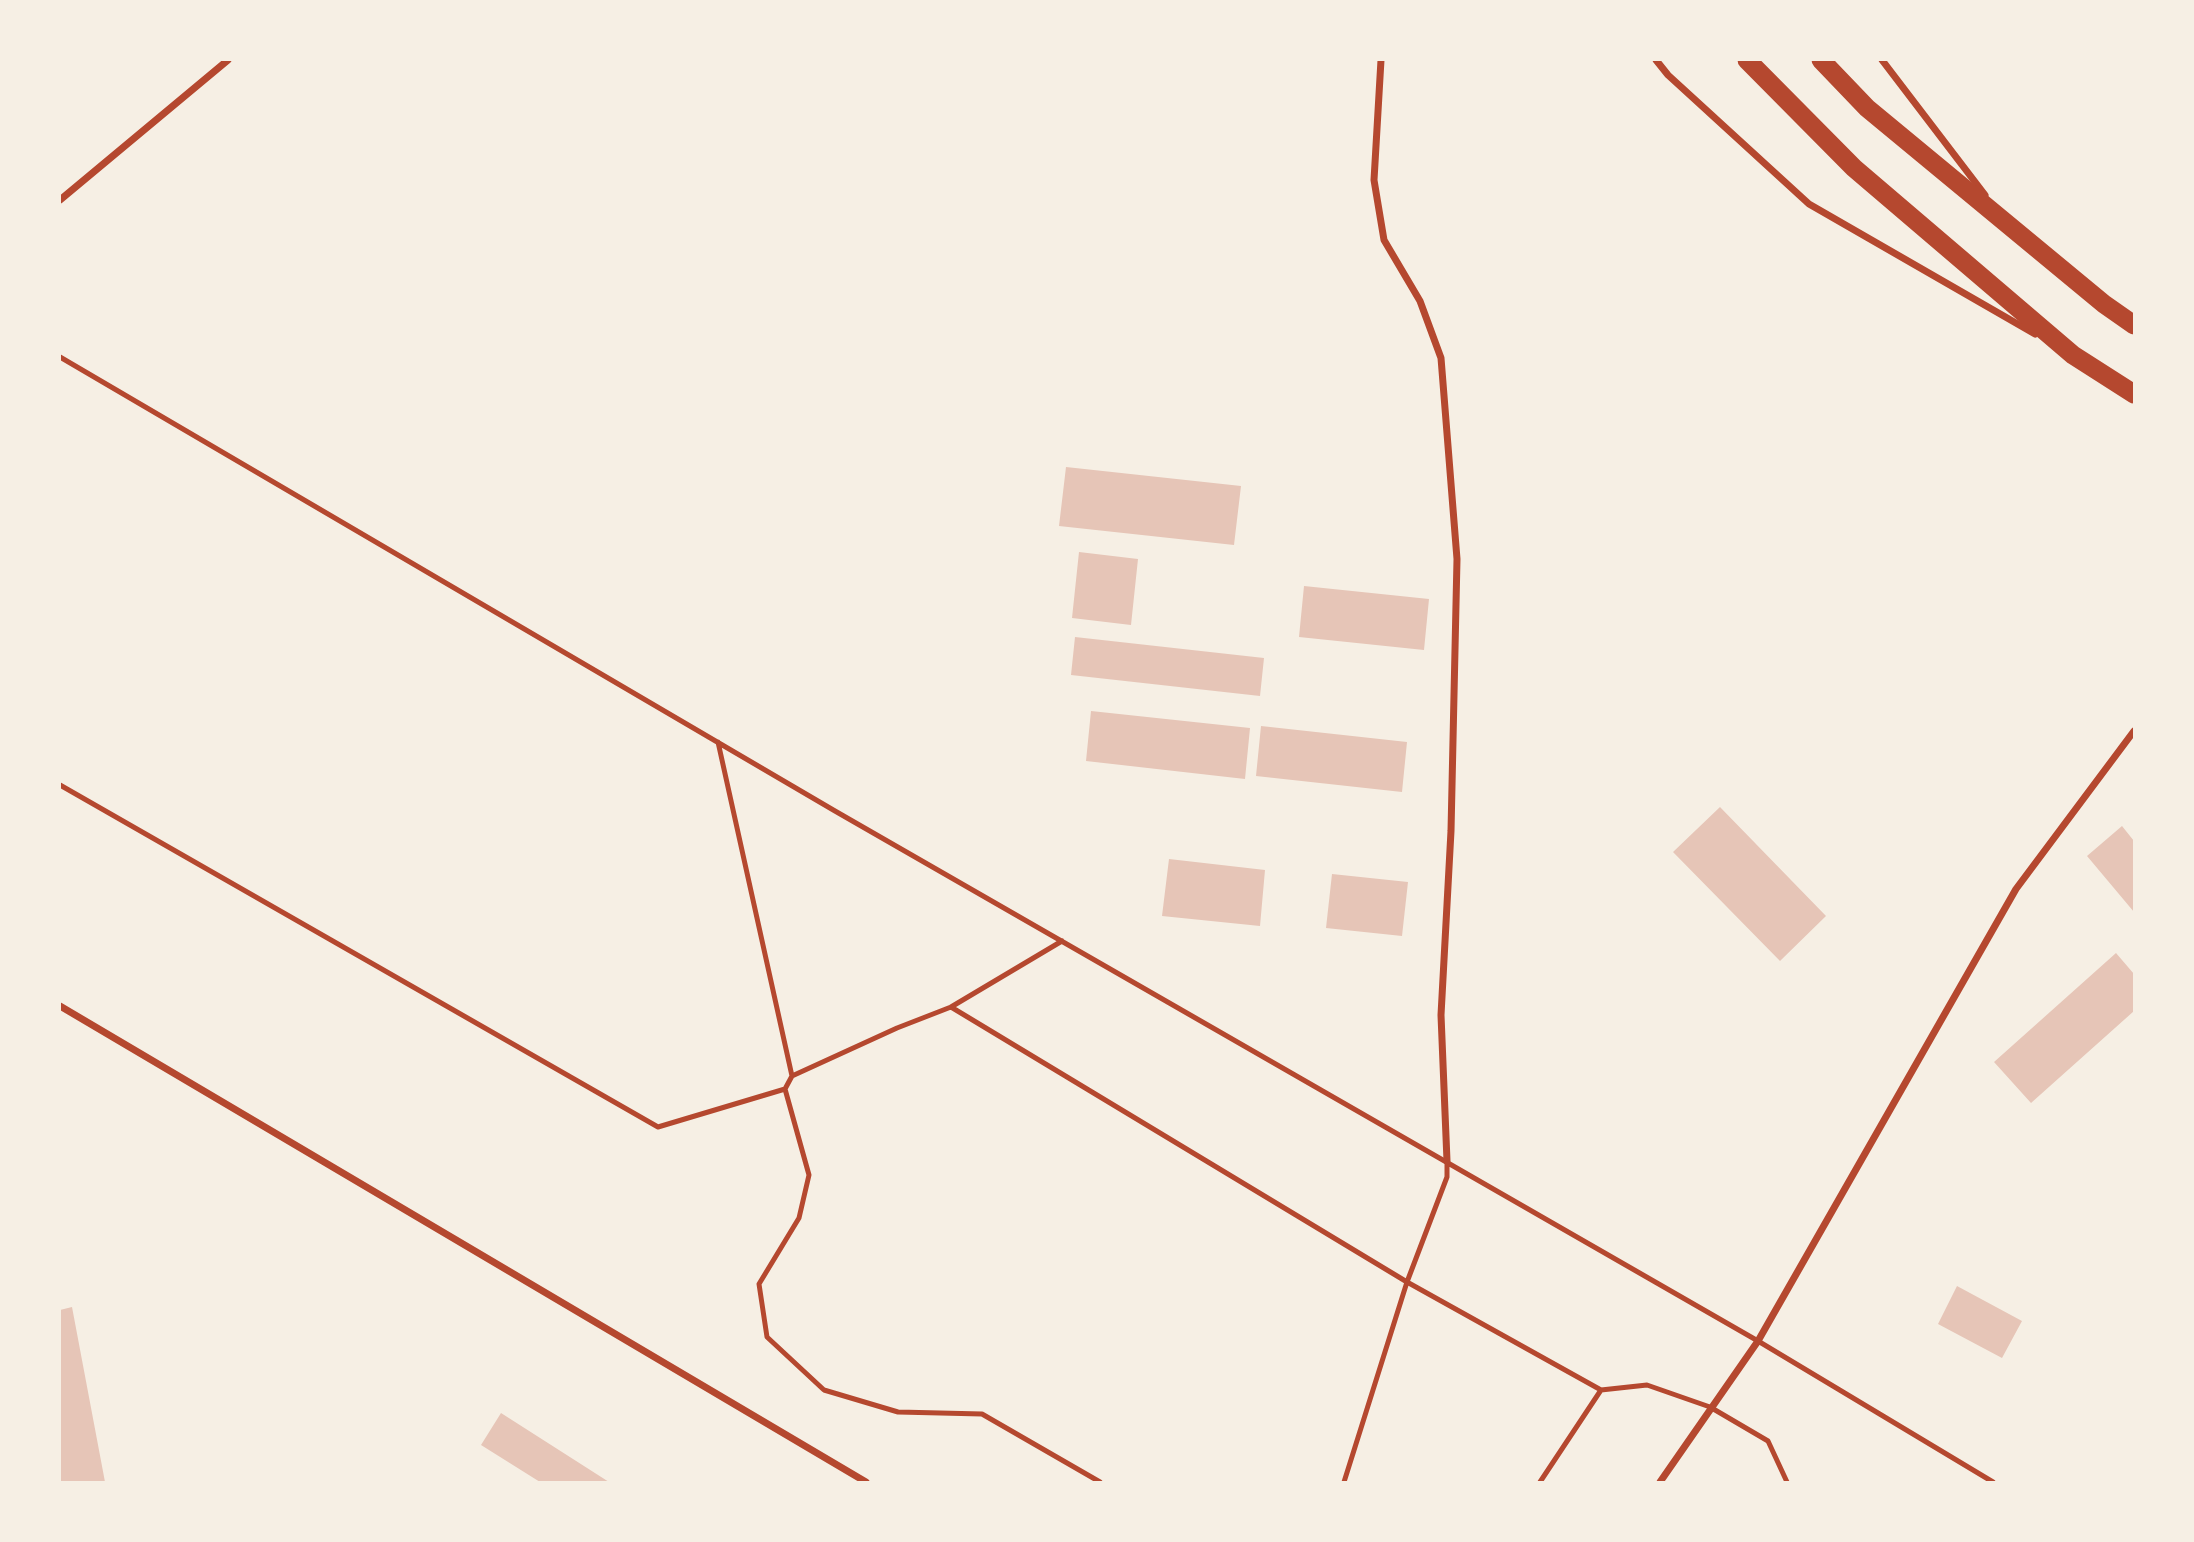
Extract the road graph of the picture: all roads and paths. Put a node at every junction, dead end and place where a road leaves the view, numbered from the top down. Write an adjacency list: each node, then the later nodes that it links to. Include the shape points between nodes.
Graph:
1 (228, 60): 7 (street)
2 (1381, 60): 21 (street, via 1374,180 1384,240 1420,301 1441,358 1457,559 1451,831 1441,1015)
3 (1656, 60): 10 (street, via 1809,204)
4 (1747, 60): 10 (highway, via 1854,168)
5 (1821, 60): 8 (highway, via 1867,108)
6 (1882, 60): 8 (street)
7 (60, 200)
8 (2007, 224): 9 (highway)
9 (2134, 326)
10 (2073, 355): 12 (highway)
11 (60, 357): 14 (lane)
12 (2134, 394)
13 (2134, 731): 23 (street, via 2016,889)
14 (718, 742): 16 (lane); 19 (lane)
15 (60, 785): 20 (lane, via 658,1127)
16 (1062, 941): 18 (lane); 21 (lane)
17 (60, 1006): 26 (street)
18 (951, 1007): 19 (lane); 22 (lane)
19 (792, 1076): 20 (lane)
20 (786, 1089): 27 (lane, via 809,1175 799,1218 759,1284 767,1337 824,1390 898,1412 982,1414)
21 (1447, 1161): 22 (lane, via 1447,1177); 23 (lane)
22 (1407, 1282): 24 (lane); 28 (lane)
23 (1758, 1341): 25 (street); 32 (lane)
24 (1601, 1390): 25 (lane, via 1647,1385); 29 (lane)
25 (1710, 1407): 30 (street); 31 (lane, via 1768,1440)
26 (866, 1482)
27 (1100, 1482)
28 (1344, 1482)
29 (1540, 1482)
30 (1660, 1482)
31 (1787, 1482)
32 (1993, 1482)

